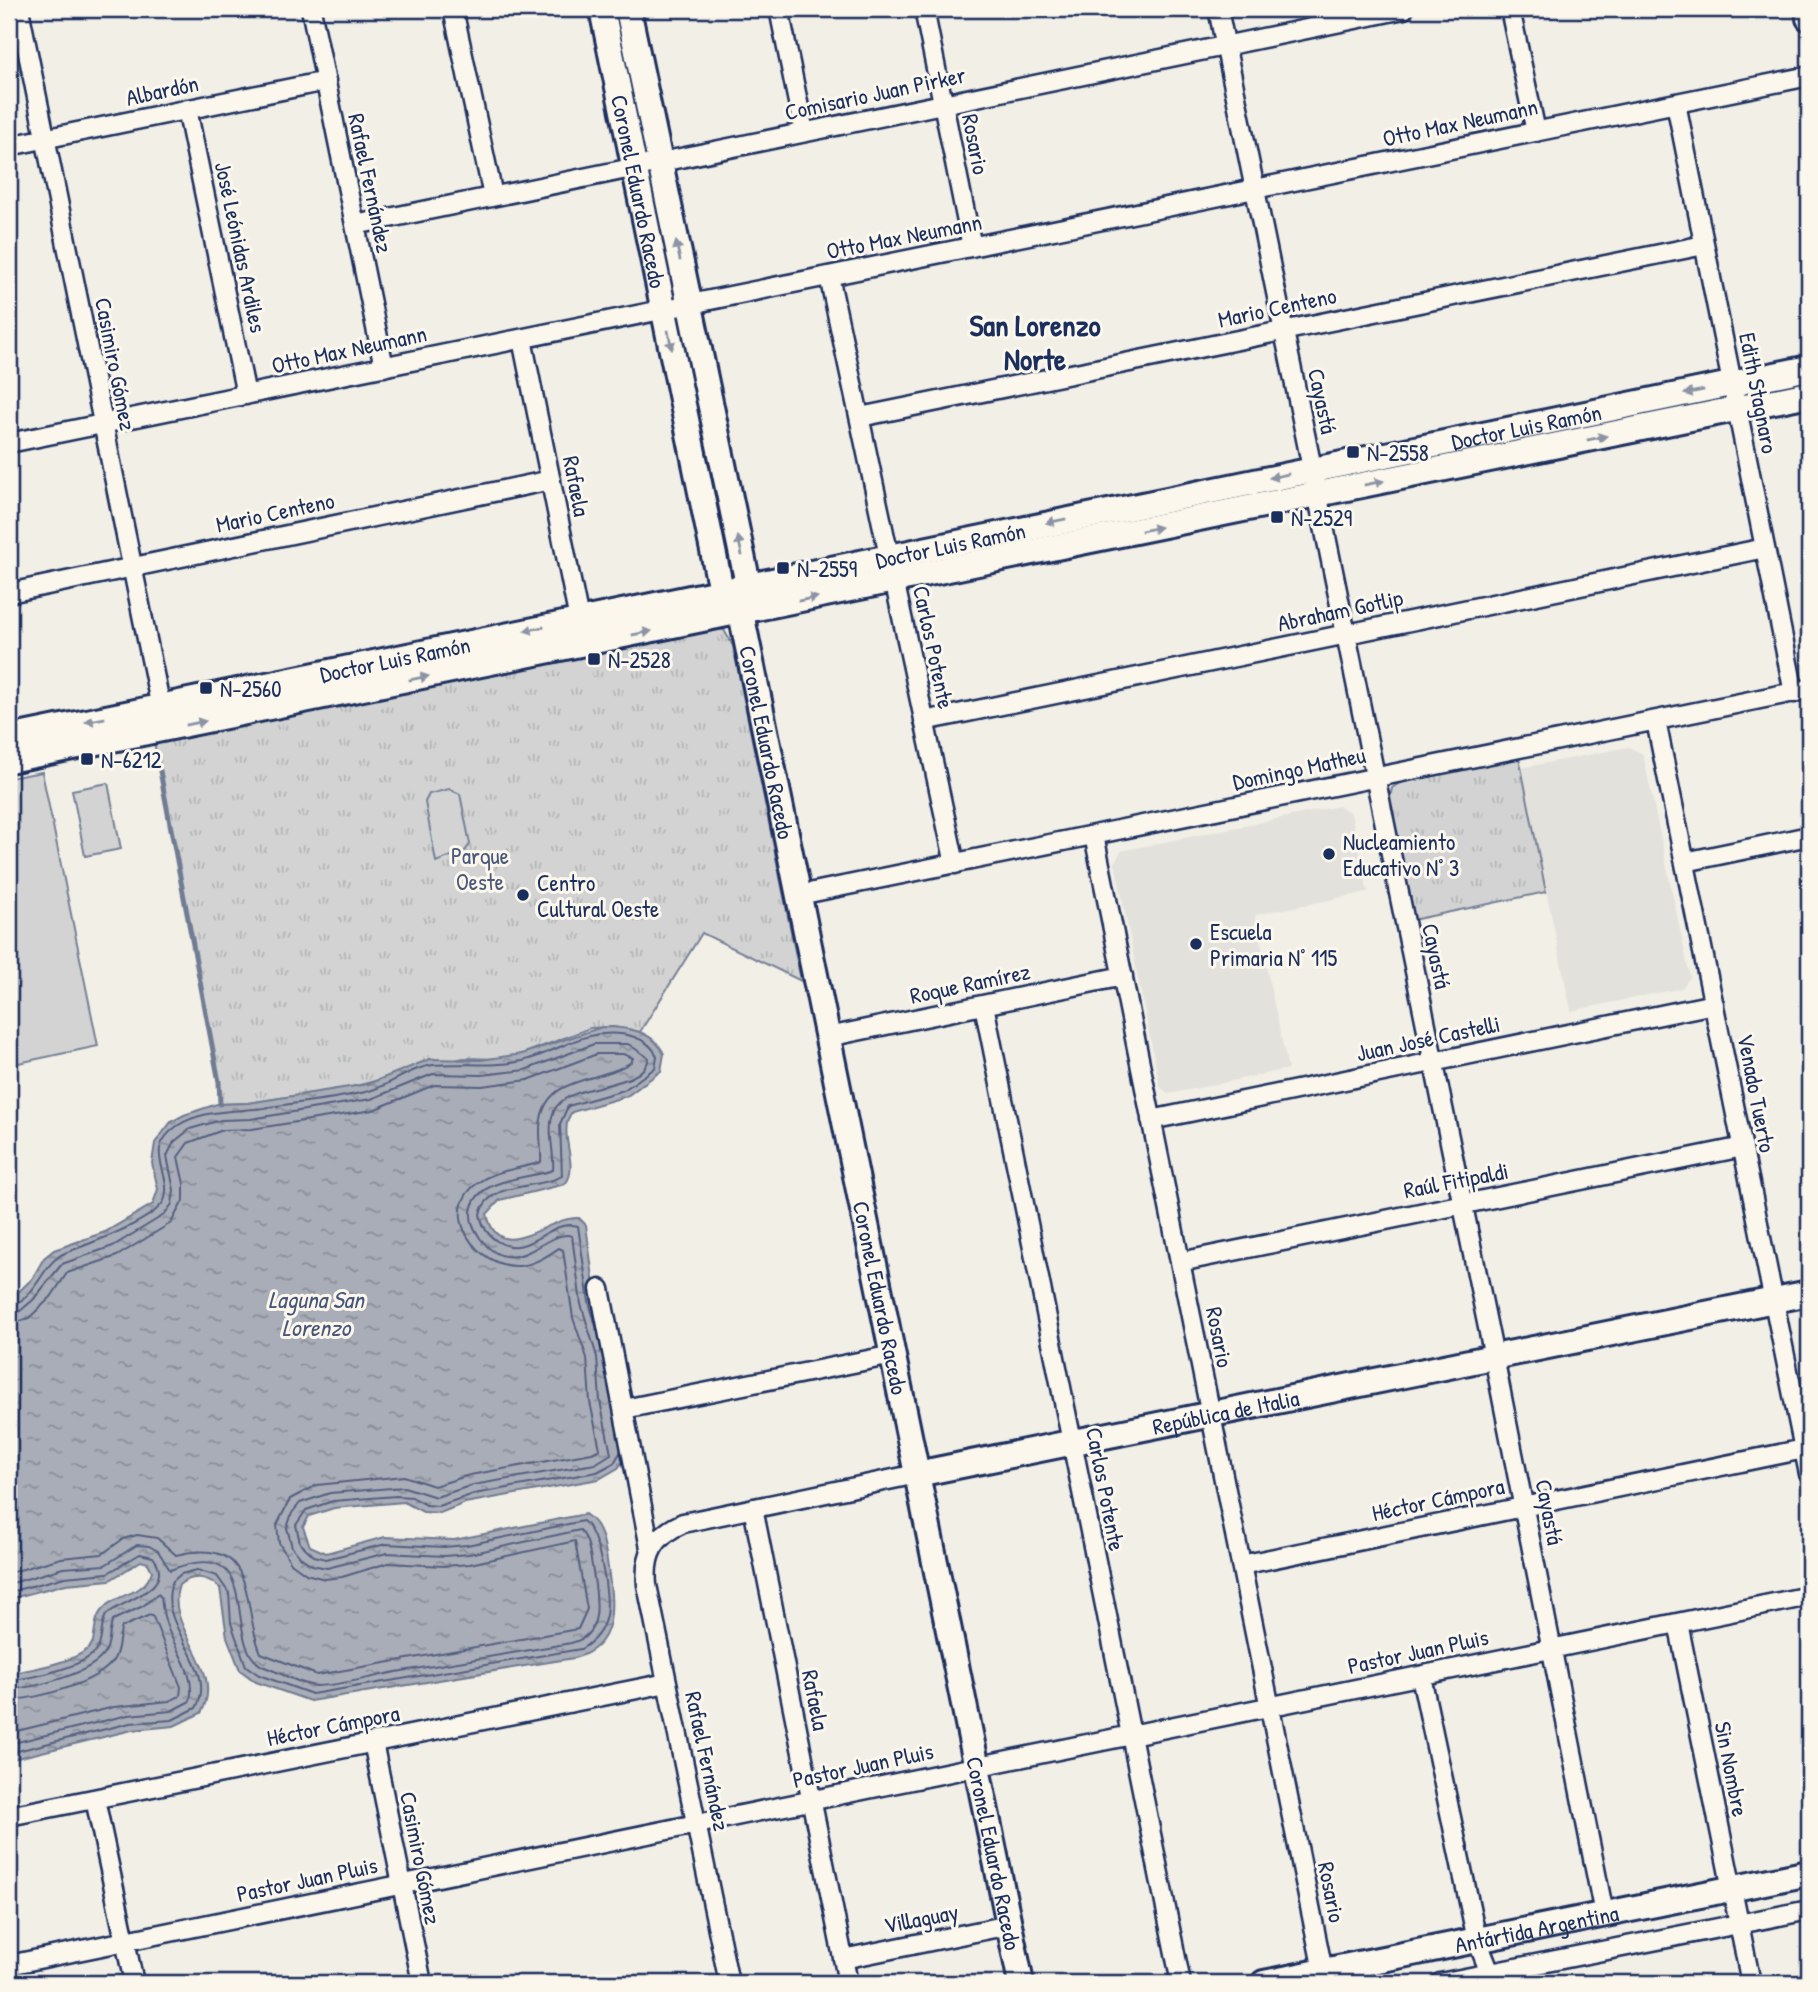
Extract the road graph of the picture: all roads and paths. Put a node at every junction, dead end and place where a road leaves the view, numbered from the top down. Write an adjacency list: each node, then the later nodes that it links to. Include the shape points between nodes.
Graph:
1 (19, 9): 21 (street, Casimiro Gómez)
2 (311, 9): 15 (street, Rafael Fernández)
3 (453, 9): 26 (street)
4 (602, 9): 24 (street, Coronel Eduardo Racedo)
5 (628, 9): 23 (street, Coronel Eduardo Racedo)
6 (779, 9): 19 (street)
7 (924, 9): 17 (street, Rosario)
8 (1218, 9): 13 (street, Cayastá)
9 (1404, 9): 13 (street, Comisario Juan Pirker)
10 (1510, 9): 20 (street)
11 (1808, 9): 12 (street)
12 (1809, 18)
13 (1226, 46): 17 (street, Comisario Juan Pirker); 25 (street, Cayastá)
14 (1809, 76): 16 (street, Otto Max Neumann)
15 (326, 81): 18 (street, Albardón); 27 (street, Rafael Fernández)
16 (1676, 103): 20 (street, Otto Max Neumann); 28 (street, Edith Stagnaro)
17 (943, 104): 19 (street, Comisario Juan Pirker); 29 (street, Rosario)
18 (187, 109): 21 (street, Albardón); 39 (street, José Leónidas Ardiles)
19 (804, 132): 23 (street, Comisario Juan Pirker)
20 (1536, 132): 25 (street, Otto Max Neumann)
21 (46, 139): 22 (street, Albardón); 42 (street, Casimiro Gómez)
22 (9, 146)
23 (660, 162): 24 (street, Comisario Juan Pirker); 31 (street, Coronel Eduardo Racedo, one-way to 23)
24 (635, 167): 26 (street, Comisario Juan Pirker); 32 (street, Coronel Eduardo Racedo)
25 (1255, 189): 29 (street, Otto Max Neumann); 33 (street, Cayastá)
26 (493, 196): 27 (street, Comisario Juan Pirker)
27 (355, 225): 35 (street, Rafael Fernández)
28 (1704, 245): 33 (street, Mario Centeno); 37 (street, Edith Stagnaro)
29 (972, 247): 30 (street, Otto Max Neumann)
30 (829, 276): 31 (street, Otto Max Neumann); 41 (street, Carlos Potente)
31 (690, 304): 32 (street, Otto Max Neumann); 51 (street, Coronel Eduardo Racedo, one-way to 31)
32 (664, 310): 34 (street, Otto Max Neumann); 52 (street, Coronel Eduardo Racedo, one-way to 52)
33 (1284, 331): 41 (street, Mario Centeno); 44 (street, Cayastá)
34 (522, 339): 35 (street, Otto Max Neumann); 45 (street, Rafaela)
35 (384, 366): 39 (street, Otto Max Neumann)
36 (1809, 368): 37 (street, Doctor Luis Ramón)
37 (1732, 384): 40 (street, Edith Stagnaro); 44 (street, Doctor Luis Ramón, one-way to 44)
38 (1809, 394): 40 (street, Doctor Luis Ramón)
39 (246, 395): 42 (street, Otto Max Neumann)
40 (1737, 409): 46 (street, Doctor Luis Ramón, one-way to 40); 47 (street, Edith Stagnaro)
41 (860, 417): 48 (street, Carlos Potente)
42 (103, 424): 43 (street, Otto Max Neumann); 49 (street, Casimiro Gómez)
43 (9, 443)
44 (1312, 469): 46 (street, Cayastá); 48 (street, Doctor Luis Ramón, one-way to 48)
45 (551, 480): 49 (street, Mario Centeno); 55 (street, Rafaela)
46 (1318, 495): 50 (street, Doctor Luis Ramón, one-way to 46); 56 (street, Cayastá)
47 (1765, 548): 56 (street, Abraham Gotlip); 58 (street, Edith Stagnaro)
48 (889, 555): 50 (street, Carlos Potente); 51 (street, Doctor Luis Ramón)
49 (132, 567): 53 (street, Mario Centeno); 59 (street, Casimiro Gómez)
50 (895, 581): 54 (street, Doctor Luis Ramón, one-way to 50); 60 (street, Carlos Potente)
51 (748, 584): 52 (street, Doctor Luis Ramón); 54 (street, Coronel Eduardo Racedo)
52 (721, 590): 54 (street, Coronel Eduardo Racedo); 55 (street, Doctor Luis Ramón)
53 (9, 593)
54 (741, 612): 57 (street, Doctor Luis Ramón, one-way to 54); 69 (street, Coronel Eduardo Racedo)
55 (579, 619): 57 (street, Rafaela); 59 (street, Doctor Luis Ramón, one-way to 59)
56 (1346, 634): 60 (street, Abraham Gotlip); 64 (street, Cayastá)
57 (584, 644): 59 (street, Doctor Luis Ramón, one-way to 57)
58 (1801, 691): 61 (street, Domingo Matheu)
59 (163, 717): 62 (street, Doctor Luis Ramón, one-way to 62); 63 (street, Doctor Luis Ramón)
60 (924, 721): 68 (street, Carlos Potente)
61 (1656, 721): 64 (street, Domingo Matheu); 67 (street, Venado Tuerto)
62 (9, 738)
63 (9, 760)
64 (1376, 778): 65 (street, Domingo Matheu); 74 (street, Cayastá)
65 (1094, 835): 68 (street, Domingo Matheu); 70 (street, Rosario)
66 (1809, 836): 67 (street)
67 (1685, 862): 71 (street, Venado Tuerto)
68 (955, 864): 69 (street, Domingo Matheu)
69 (799, 895): 73 (street, Coronel Eduardo Racedo)
70 (1122, 976): 72 (street, Roque Ramírez); 75 (street, Rosario)
71 (1714, 1004): 74 (street, Juan José Castelli); 76 (street, Venado Tuerto)
72 (984, 1005): 73 (street, Roque Ramírez); 86 (street, Carlos Potente)
73 (828, 1037): 82 (street, Coronel Eduardo Racedo)
74 (1434, 1062): 75 (street, Juan José Castelli); 77 (street, Cayastá)
75 (1152, 1120): 78 (street, Rosario)
76 (1742, 1147): 77 (street, Raúl Fitipaldi); 81 (street, Venado Tuerto)
77 (1463, 1204): 78 (street, Raúl Fitipaldi); 83 (street, Cayastá)
78 (1180, 1262): 85 (street, Rosario)
79 (600, 1289): 84 (street, Rafael Fernández)
80 (1809, 1293): 81 (street, República de Italia)
81 (1773, 1300): 83 (street, República de Italia); 87 (street, Venado Tuerto)
82 (893, 1355): 84 (street); 88 (street, Coronel Eduardo Racedo)
83 (1494, 1357): 85 (street, República de Italia); 90 (street, Cayastá)
84 (624, 1409): 92 (street, Rafael Fernández)
85 (1211, 1414): 86 (street, República de Italia); 93 (street, Rosario)
86 (1072, 1442): 88 (street, República de Italia); 100 (street, Carlos Potente)
87 (1807, 1449): 89 (street, Venado Tuerto); 90 (street, Héctor Cámpora)
88 (917, 1474): 91 (street, República de Italia); 102 (street, Coronel Eduardo Racedo)
89 (1809, 1474)
90 (1524, 1507): 93 (street, Héctor Cámpora); 96 (street, Cayastá)
91 (753, 1508): 92 (street, República de Italia, via 683,1522 668,1529); 104 (street, Rafaela)
92 (650, 1548): 98 (street, Rafael Fernández, via 647,1586)
93 (1241, 1564): 99 (street, Rosario)
94 (1809, 1596): 95 (street, Pastor Juan Pluis)
95 (1678, 1623): 96 (street, Pastor Juan Pluis); 109 (street, Sin Nombre)
96 (1552, 1649): 97 (street, Pastor Juan Pluis); 111 (street, Cayastá)
97 (1421, 1676): 99 (street, Pastor Juan Pluis); 114 (street)
98 (667, 1683): 101 (street, Héctor Cámpora); 106 (street, Rafael Fernández)
99 (1270, 1707): 100 (street, Pastor Juan Pluis); 118 (street, Rosario)
100 (1131, 1735): 102 (street, Pastor Juan Pluis); 125 (street, Carlos Potente)
101 (373, 1742): 103 (street, Héctor Cámpora); 108 (street, Casimiro Gómez)
102 (976, 1767): 104 (street, Pastor Juan Pluis); 113 (street, Coronel Eduardo Racedo)
103 (95, 1799): 105 (street, Héctor Cámpora); 115 (street)
104 (811, 1801): 106 (street, Pastor Juan Pluis); 116 (street, Rafaela)
105 (9, 1816)
106 (696, 1824): 108 (street, Pastor Juan Pluis); 122 (street, Rafael Fernández)
107 (1809, 1872): 109 (street, Antártida Argentina)
108 (402, 1885): 115 (street, Pastor Juan Pluis); 121 (street, Casimiro Gómez)
109 (1731, 1888): 111 (street, Antártida Argentina); 112 (street, Sin Nombre)
110 (1809, 1910): 112 (street)
111 (1604, 1914): 114 (street, Antártida Argentina)
112 (1738, 1924): 119 (street); 128 (street, Sin Nombre)
113 (1009, 1925): 116 (street, Villaguay); 124 (street, Coronel Eduardo Racedo)
114 (1477, 1940): 118 (street, Antártida Argentina); 119 (street)
115 (125, 1941): 117 (street, Pastor Juan Pluis); 120 (street)
116 (843, 1959): 123 (street, Rafaela)
117 (9, 1965)
118 (1323, 1971): 126 (street, Antártida Argentina)
119 (1493, 1978): 127 (street)
120 (134, 1983)
121 (422, 1983)
122 (729, 1983)
123 (848, 1983)
124 (1021, 1983)
125 (1181, 1983)
126 (1264, 1983)
127 (1440, 1983)
128 (1751, 1983)

